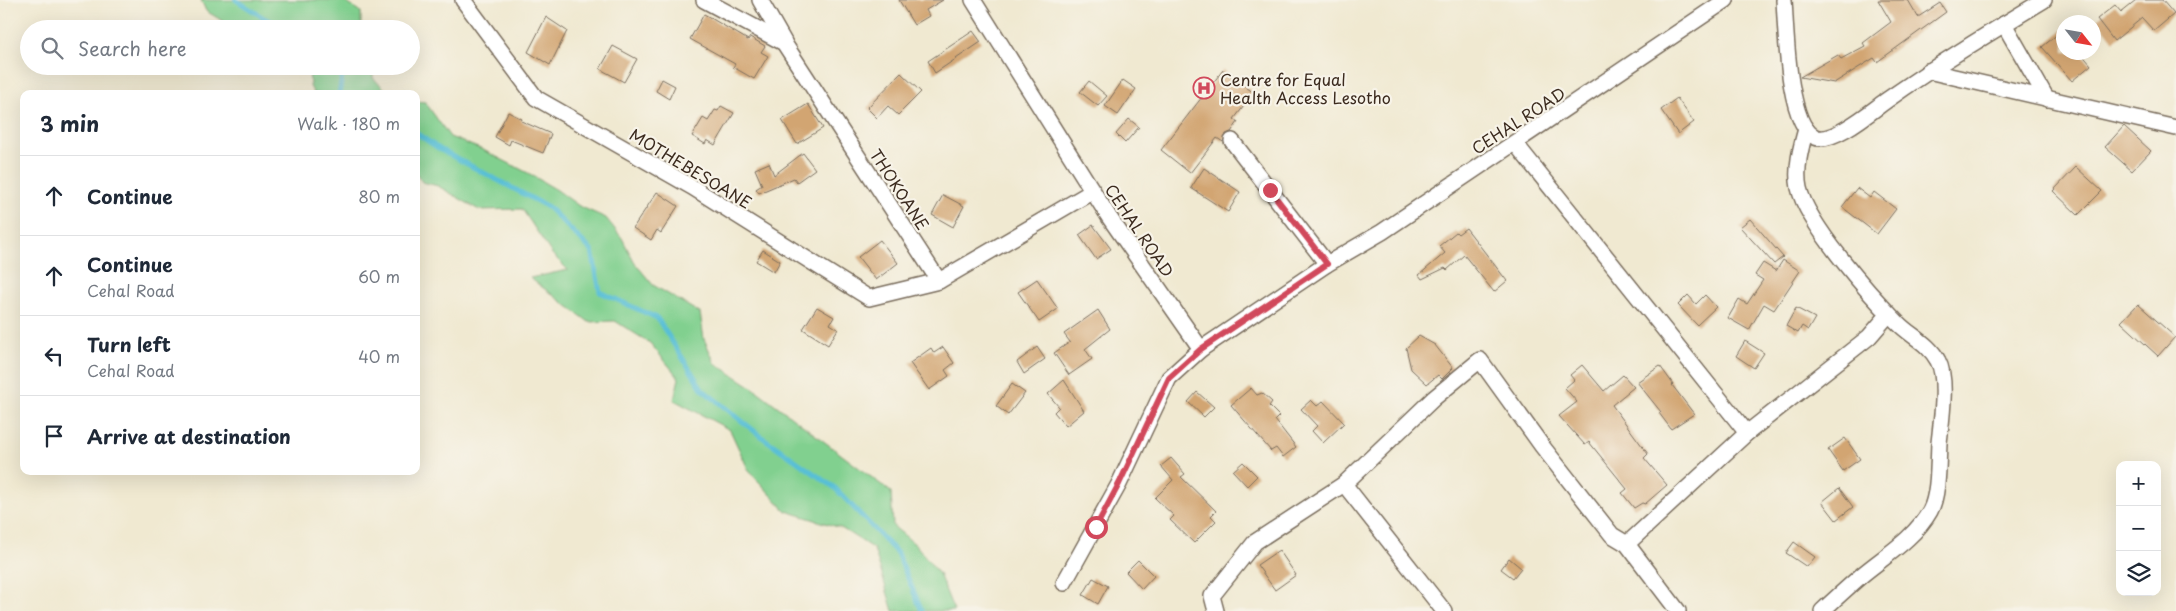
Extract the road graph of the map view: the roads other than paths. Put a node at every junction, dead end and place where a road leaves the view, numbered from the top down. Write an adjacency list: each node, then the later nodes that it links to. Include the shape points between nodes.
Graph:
1 (463, 0): 18 (street, MOTHEBESOANE, via 536,98 692,187 869,298)
2 (704, 0): 9 (street, THOKOANE)
3 (760, 0): 9 (street)
4 (973, 0): 16 (street, CEHAL ROAD)
5 (1726, 0): 15 (street, CEHAL ROAD)
6 (1784, 0): 13 (street, via 1790,81)
7 (2044, 0): 8 (street)
8 (2004, 24): 10 (street); 11 (street)
9 (784, 43): 18 (street, THOKOANE)
10 (1928, 71): 11 (street); 13 (street, via 1847,128 1827,138 1816,138)
11 (2047, 99): 12 (street)
12 (2176, 128)
13 (1806, 129): 19 (street, via 1799,156 1799,188 1812,219)
14 (1232, 141): 17 (street)
15 (1515, 143): 17 (street, CEHAL ROAD, via 1382,232); 21 (street)
16 (1093, 191): 18 (street); 20 (street, CEHAL ROAD)
17 (1327, 264): 20 (street, CEHAL ROAD)
18 (939, 281)
19 (1889, 314): 21 (street, via 1869,337); 28 (street, via 1928,347 1939,362 1944,391 1935,493 1931,509 1917,528)
20 (1201, 349): 24 (street, via 1169,378 1119,484)
21 (1747, 433): 23 (street)
22 (1344, 484): 23 (street, via 1434,398 1480,360 1542,446 1612,534); 25 (street, via 1255,542 1212,596); 26 (street)
23 (1627, 544): 27 (street)
24 (1064, 583)
25 (1216, 611)
26 (1444, 611)
27 (1678, 611)
28 (1822, 611)

